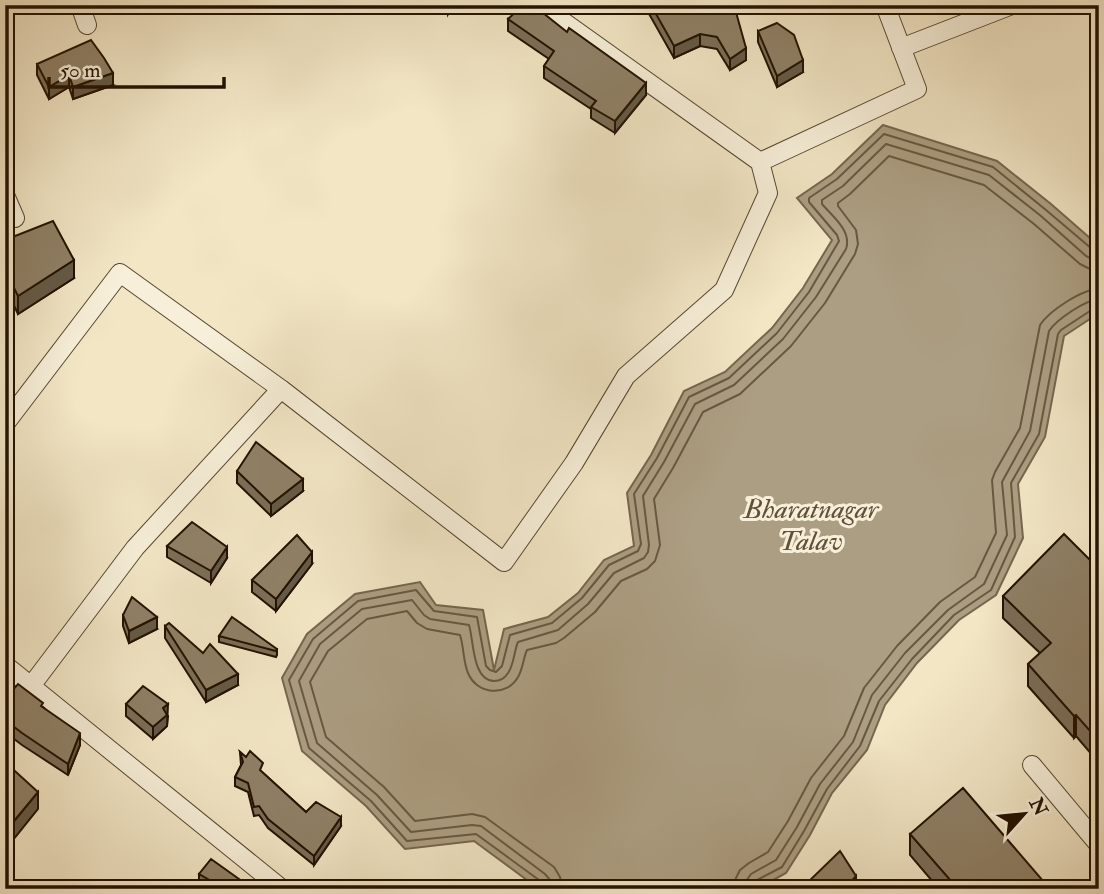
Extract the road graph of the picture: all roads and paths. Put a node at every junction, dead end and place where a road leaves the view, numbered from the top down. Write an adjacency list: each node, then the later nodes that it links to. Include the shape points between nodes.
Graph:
1 (80, 5): 5 (street)
2 (540, 5): 7 (street)
3 (885, 5): 6 (street)
4 (1012, 5): 6 (street)
5 (87, 25)
6 (901, 48): 7 (street, via 917,89)
7 (760, 162): 10 (street, via 768,193 724,290 626,376 575,463 504,562)
8 (5, 195): 9 (street)
9 (15, 218)
10 (281, 389): 11 (street, via 120,273); 13 (street, via 135,548)
11 (5, 424)
12 (5, 665): 13 (street)
13 (31, 686): 16 (street)
14 (1032, 765): 15 (street)
15 (1099, 845)
16 (282, 889)

